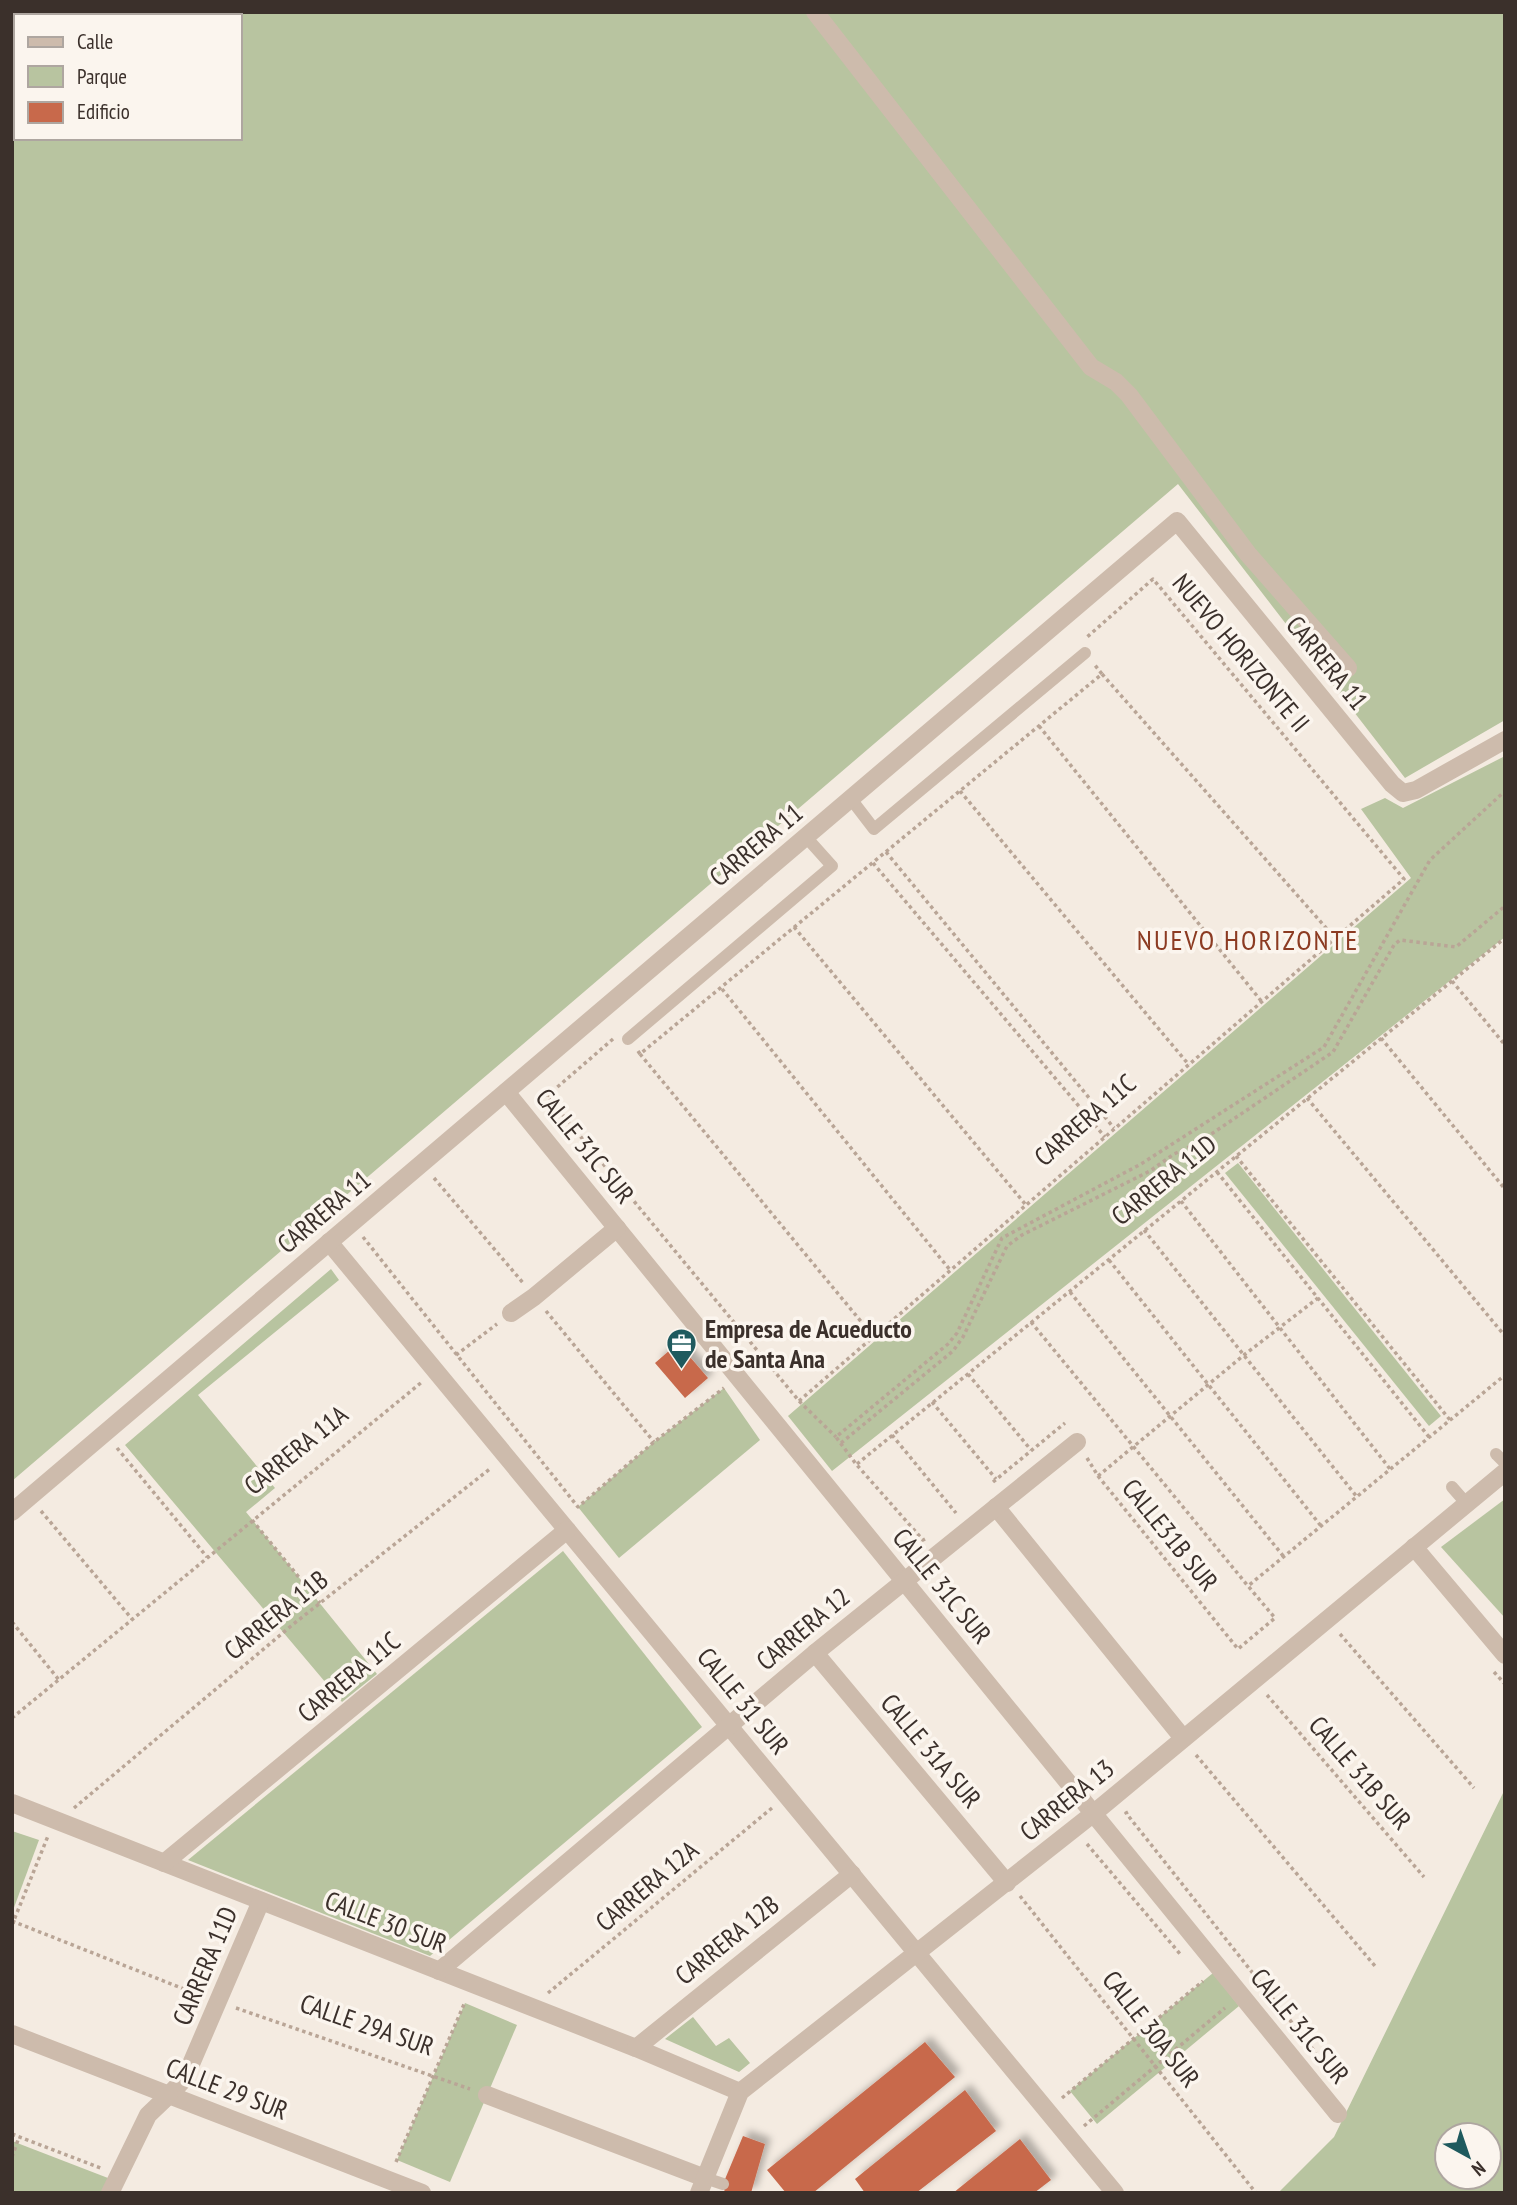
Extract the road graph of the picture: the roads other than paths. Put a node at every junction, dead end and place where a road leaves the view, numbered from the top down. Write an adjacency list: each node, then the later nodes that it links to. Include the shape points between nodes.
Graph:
1 (815, 12): 3 (street, via 1091,367 1129,395 1248,554)
2 (1085, 653): 5 (lane, via 874,829)
3 (1348, 668)
4 (1505, 740): 5 (street, CARRERA 11, via 1403,793 1177,521)
5 (850, 799): 6 (street, CARRERA 11)
6 (806, 837): 7 (lane, via 832,866); 8 (street, CARRERA 11)
7 (628, 1039)
8 (506, 1091): 9 (street, CALLE 31C SUR); 10 (street, CARRERA 11)
9 (617, 1228): 11 (street); 20 (street, CALLE 31C SUR)
10 (329, 1242): 17 (street, CARRERA 11); 18 (street, CALLE 31 SUR)
11 (511, 1313)
12 (1077, 1443): 16 (street, CARRERA 12)
13 (1505, 1472): 15 (street, CARRERA 13)
14 (1452, 1486): 15 (lane)
15 (1465, 1503): 19 (street, CARRERA 13)
16 (996, 1507): 20 (street, CARRERA 12); 24 (street)
17 (12, 1512)
18 (567, 1530): 23 (street, CALLE 31 SUR); 27 (street, CARRERA 11C)
19 (1414, 1546): 22 (street); 24 (street, CARRERA 13)
20 (904, 1580): 21 (street, CARRERA 12); 26 (street, CALLE 31C SUR)
21 (815, 1653): 23 (street, CARRERA 12); 29 (street, CALLE 31A SUR)
22 (1505, 1655)
23 (730, 1725): 28 (street, CALLE 31 SUR); 32 (street, CARRERA 12)
24 (1183, 1738): 26 (street, CARRERA 13)
25 (12, 1803): 27 (street, CALLE 30 SUR)
26 (1094, 1813): 29 (street, CARRERA 13); 38 (street, CALLE 31C SUR)
27 (164, 1863): 30 (street, CALLE 30 SUR)
28 (852, 1874): 31 (street, CALLE 31 SUR); 34 (street, CARRERA 12B)
29 (1011, 1886): 31 (street, CARRERA 13)
30 (261, 1901): 32 (street, CALLE 30 SUR); 36 (street, CARRERA 11D, via 185,2078)
31 (918, 1954): 35 (street, CARRERA 13); 43 (street, CALLE 31 SUR)
32 (439, 1971): 34 (street, CALLE 30 SUR)
33 (12, 2034): 36 (street, CALLE 29 SUR)
34 (636, 2048): 35 (street, CALLE 30 SUR)
35 (740, 2092): 40 (street)
36 (169, 2095): 41 (street, CARRERA 11D, via 148,2115); 42 (street, CALLE 29 SUR)
37 (487, 2095): 40 (street)
38 (1338, 2113)
39 (723, 2184): 40 (lane)
40 (702, 2185)
41 (110, 2193)
42 (422, 2193)
43 (1115, 2193)

